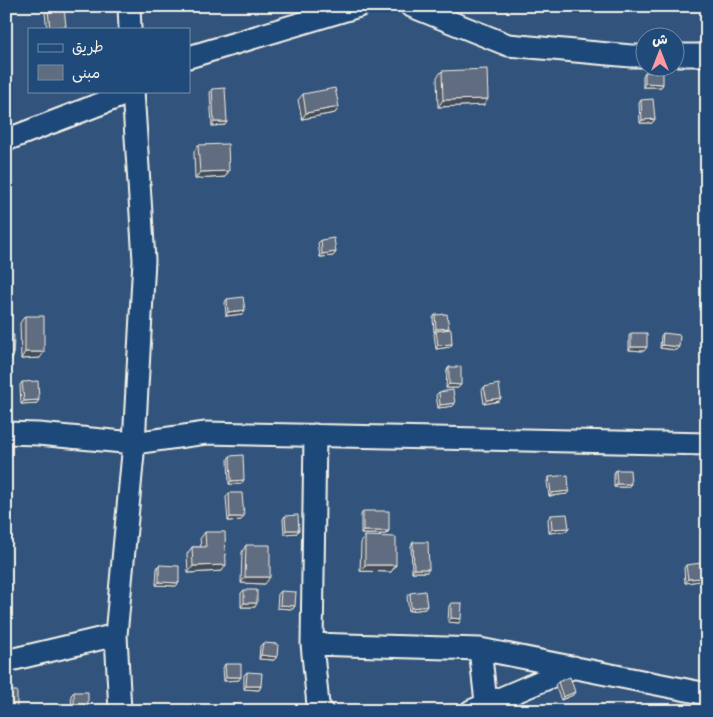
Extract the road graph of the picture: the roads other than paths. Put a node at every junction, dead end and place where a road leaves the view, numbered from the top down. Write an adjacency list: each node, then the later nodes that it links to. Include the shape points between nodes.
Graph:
1 (129, 6): 4 (street)
2 (359, 6): 8 (street)
3 (411, 6): 7 (street, via 508,44)
4 (130, 28)
5 (686, 55): 6 (street)
6 (707, 55)
7 (636, 56)
8 (190, 57)
9 (133, 92): 10 (street); 13 (street, via 144,260)
10 (6, 140)
11 (6, 433): 13 (street)
12 (315, 435): 13 (street, via 206,432); 14 (street); 16 (street)
13 (134, 443): 15 (street)
14 (707, 444)
15 (116, 635): 18 (street); 22 (street)
16 (312, 644): 17 (street); 23 (street, via 318,705)
17 (480, 649): 19 (street); 21 (street)
18 (6, 661)
19 (574, 667): 20 (street); 21 (street)
20 (707, 694)
21 (482, 708)
22 (120, 711)
23 (322, 711)

